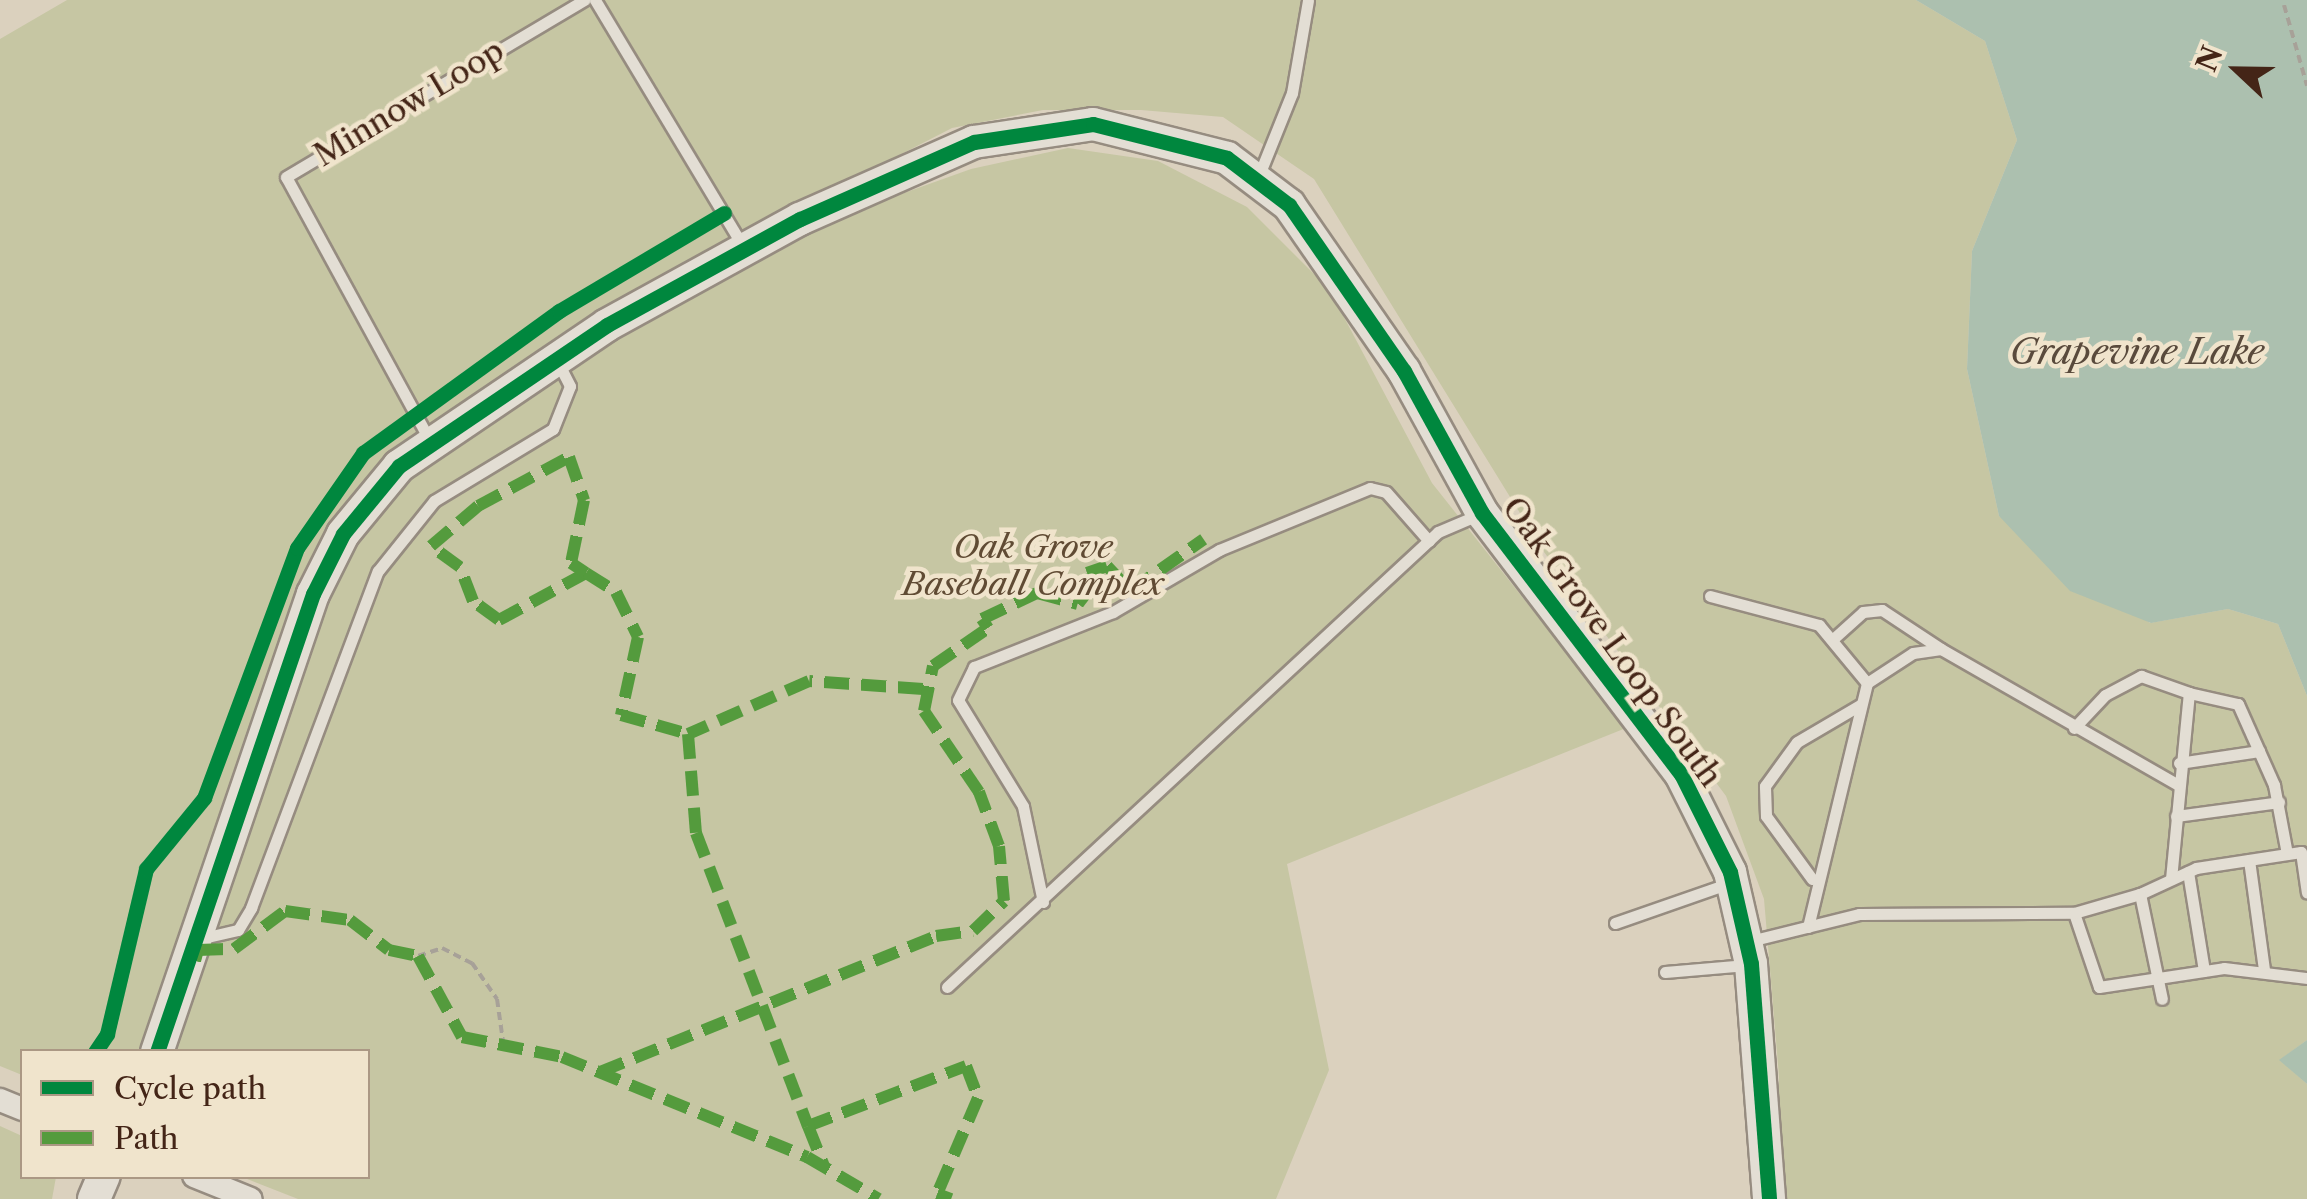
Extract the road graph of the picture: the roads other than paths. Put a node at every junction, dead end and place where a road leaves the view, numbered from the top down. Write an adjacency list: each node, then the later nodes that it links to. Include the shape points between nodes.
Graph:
1 (584, 0): 7 (lane, Minnow Loop, via 286,178)
2 (594, 0): 5 (lane)
3 (1308, 0): 4 (lane, via 1292,93)
4 (1258, 175): 5 (street, via 1165,136 1093,124 1026,130 909,169); 8 (street, Oak Grove Loop South, via 1404,371)
5 (745, 249): 6 (street)
6 (556, 358): 7 (street); 34 (lane, via 570,386 553,429 434,501 378,571 251,908 238,930)
7 (429, 439): 34 (street, via 373,494 312,594)
8 (1482, 513): 9 (lane); 27 (street, Oak Grove Loop South, via 1681,774)
9 (1429, 540): 30 (lane); 30 (lane, via 1386,492 1370,488 1219,550 1113,612 974,667 958,700 1022,806)
10 (1710, 596): 11 (lane, via 1781,609)
11 (1834, 640): 12 (lane, via 1862,612 1882,610); 13 (lane)
12 (1941, 649): 13 (lane, via 1886,665); 16 (lane)
13 (1867, 683): 15 (lane)
14 (2186, 697): 16 (lane, via 2142,676 2104,695); 17 (lane, via 2230,697); 18 (lane)
15 (1860, 705): 25 (lane); 25 (lane, via 1797,742 1764,786 1766,816)
16 (2074, 728): 19 (lane)
17 (2259, 751): 18 (lane); 20 (lane)
18 (2179, 763): 19 (lane)
19 (2178, 785): 21 (lane)
20 (2279, 802): 21 (lane); 22 (lane)
21 (2176, 816): 26 (lane)
22 (2286, 854): 23 (lane); 28 (lane, via 2301,852)
23 (2250, 860): 24 (lane); 36 (lane)
24 (2188, 872): 26 (lane); 37 (lane)
25 (1812, 879): 33 (lane)
26 (2171, 880): 29 (lane)
27 (1734, 881): 32 (lane); 35 (street, Oak Grove Loop South)
28 (2307, 893)
29 (2140, 894): 31 (lane); 39 (lane)
30 (1043, 902): 41 (lane)
31 (2074, 913): 33 (lane, via 1991,907 1858,914); 39 (lane, via 2100,987)
32 (1615, 923)
33 (1808, 927): 35 (lane)
34 (194, 940): 43 (street)
35 (1748, 953): 38 (lane, via 1722,974); 46 (street, Oak Grove Loop South)
36 (2264, 970): 37 (lane); 40 (lane)
37 (2204, 971): 39 (lane)
38 (1665, 972)
39 (2157, 977): 42 (lane)
40 (2307, 978)
41 (947, 987)
42 (2162, 999)
43 (159, 1049)
44 (201, 1179): 45 (street)
45 (251, 1199)
46 (1770, 1199)

